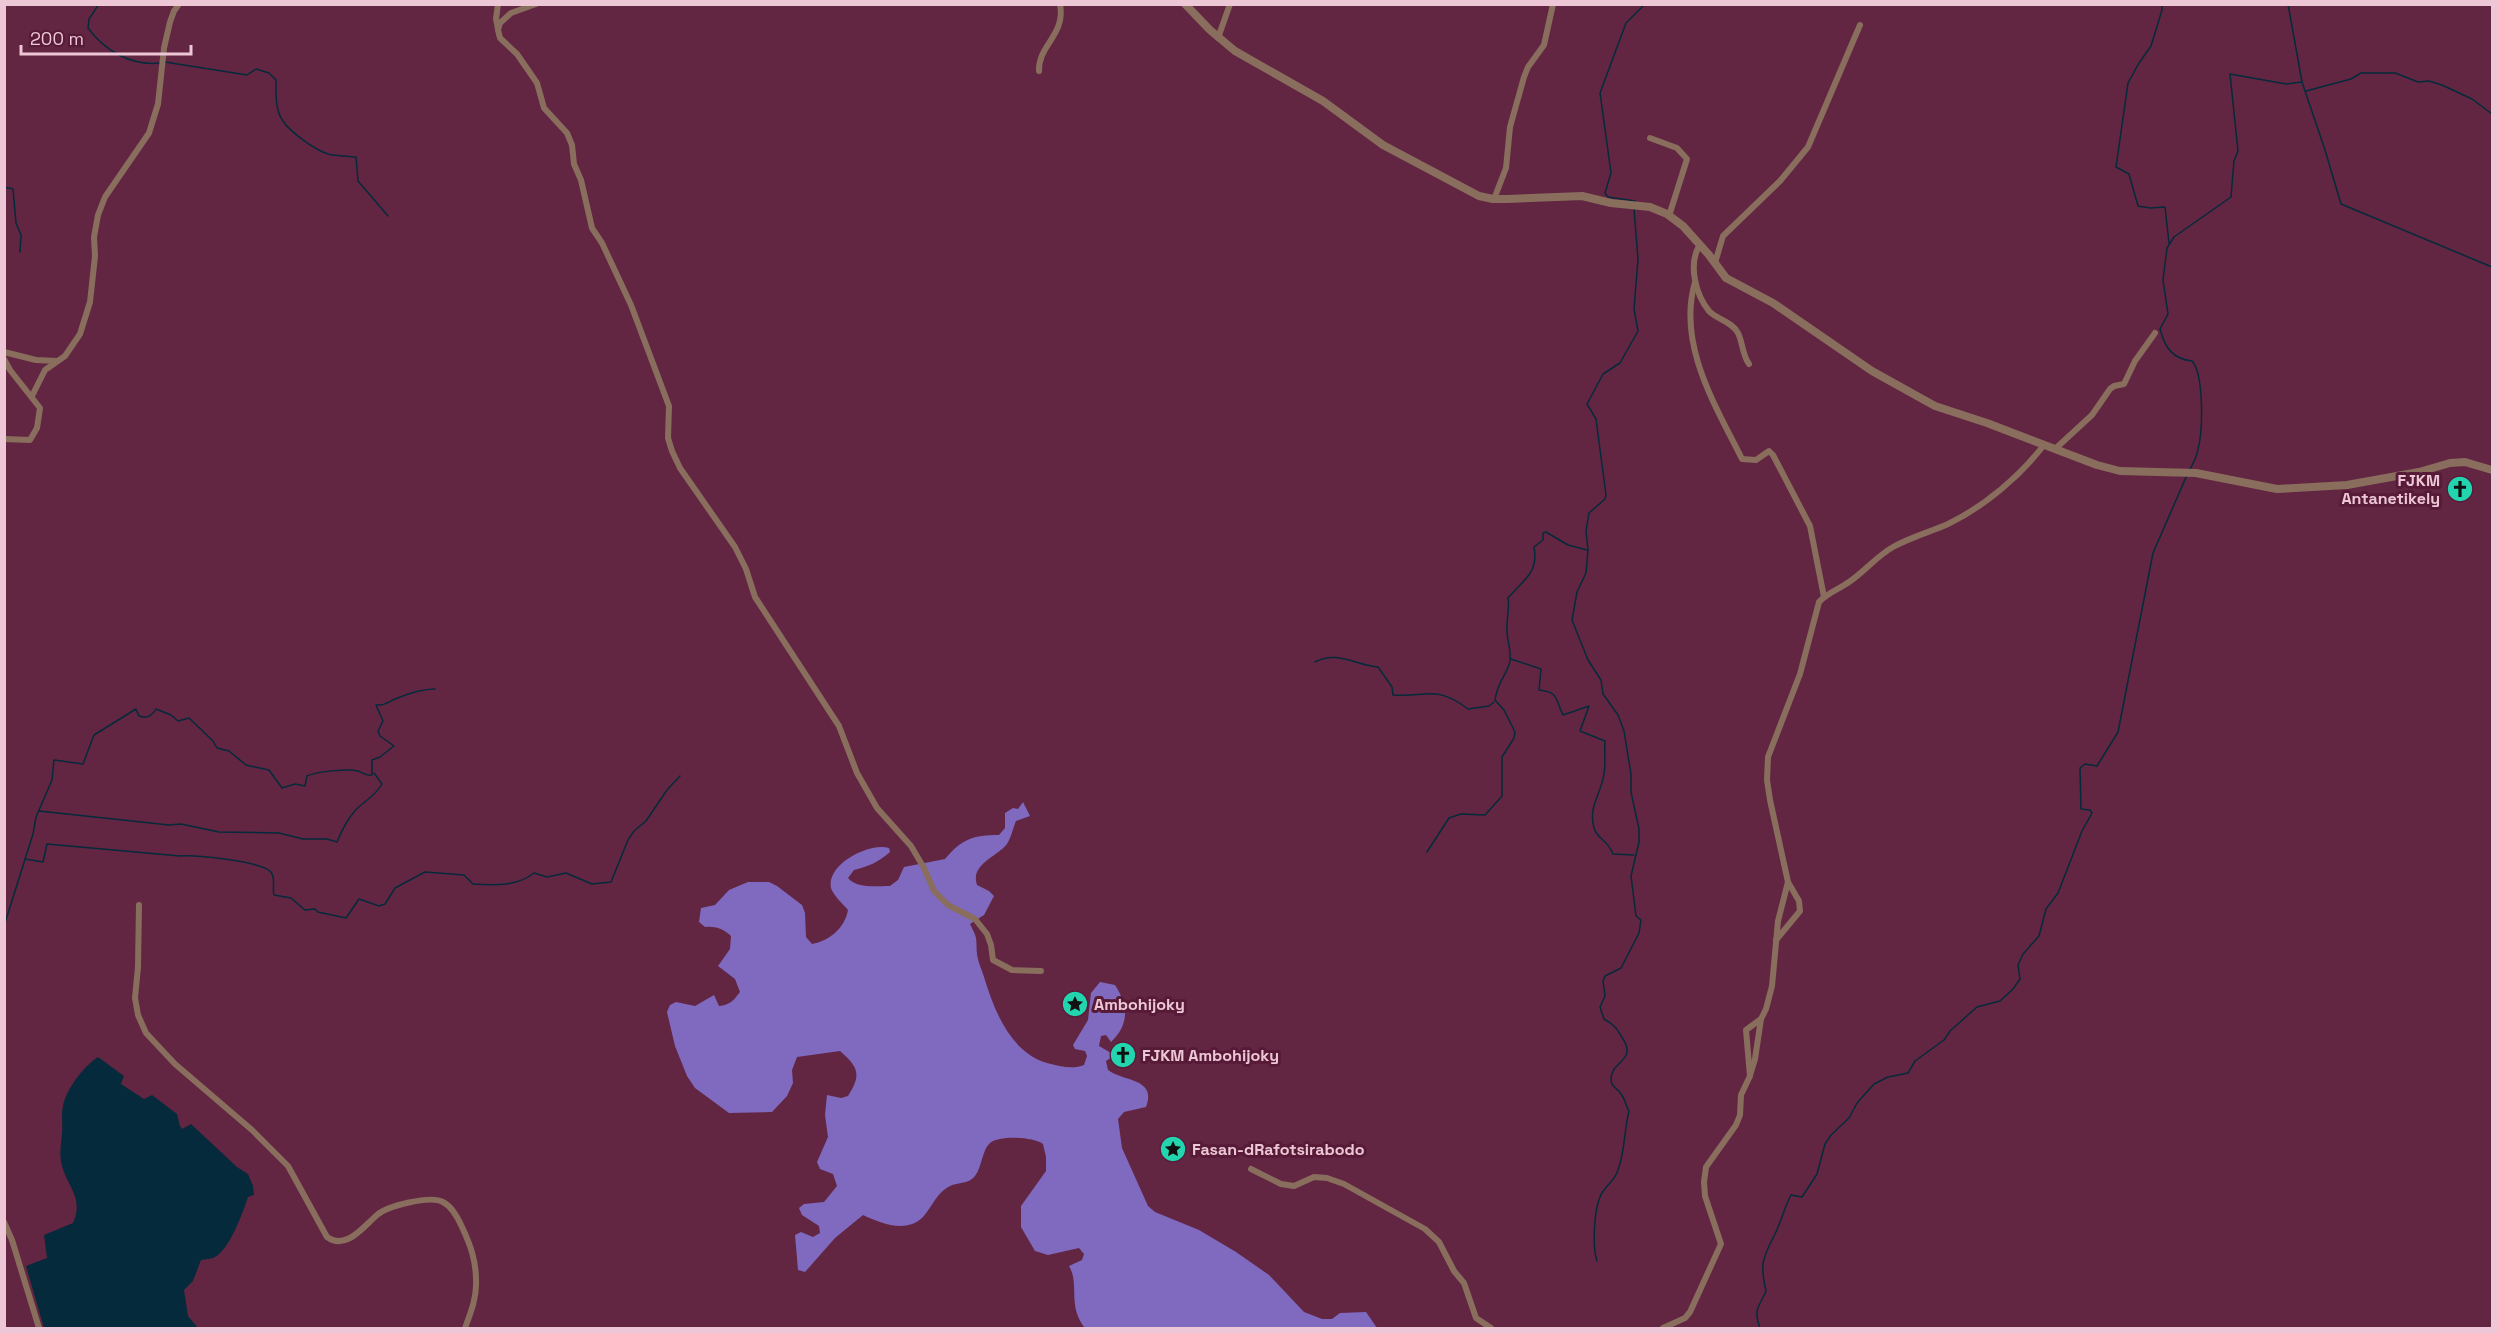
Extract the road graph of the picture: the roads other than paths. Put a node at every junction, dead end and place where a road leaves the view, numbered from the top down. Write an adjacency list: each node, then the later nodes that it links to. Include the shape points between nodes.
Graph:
1 (179, 4): 21 (street, via 170,22 158,104 149,134 105,197 94,237 90,302 80,334)
2 (498, 4): 9 (street)
3 (536, 4): 9 (street, via 512,13)
4 (1060, 4): 11 (street, via 1058,30 1041,56)
5 (1185, 4): 10 (street)
6 (1230, 4): 10 (street)
7 (1553, 4): 13 (street, via 1544,45 1524,77 1510,127 1506,168)
8 (1860, 25): 16 (street, via 1808,147 1780,181 1723,236)
9 (498, 30): 32 (street, via 500,38 537,83 544,108 572,144 592,228 631,306 669,406 668,438 680,468 735,547 755,597 839,726 857,773 878,808 911,846 934,891 948,905 975,919 987,934 993,960 1012,970)
10 (1218, 38): 13 (street, via 1258,66 1323,101 1383,145)
11 (1039, 71)
12 (1650, 138): 14 (street, via 1677,148 1686,159)
13 (1494, 199): 14 (street, via 1574,195 1650,207)
14 (1669, 216): 15 (street)
15 (1699, 246): 16 (street); 17 (street, via 1694,260)
16 (1715, 263): 25 (street, via 1726,278 1773,303 1859,363 1922,399)
17 (1695, 282): 22 (street, via 1710,312 1738,332); 28 (street, via 1691,295 1694,353 1706,386 1742,459 1756,460 1769,451 1773,455 1810,526)
18 (2155, 333): 26 (street, via 2135,360 2124,384 2110,389 2092,415)
19 (4, 352): 21 (street)
20 (4, 359): 23 (street)
21 (57, 361): 23 (street, via 45,370)
22 (1749, 364)
23 (32, 396): 24 (street, via 40,408 37,428 30,440)
24 (4, 439)
25 (2044, 445): 26 (street); 28 (street, via 2029,465 1975,509 1889,549)
26 (2055, 449): 27 (street, via 2120,471 2196,473 2277,489 2347,485 2450,463 2465,462)
27 (2493, 470)
28 (1824, 597): 29 (street, via 1815,613 1800,674 1768,757 1768,790)
29 (1788, 882): 31 (street); 31 (street, via 1799,900 1800,911)
30 (139, 904): 38 (street, via 135,998 146,1033 288,1166 332,1240 353,1236 377,1214 397,1205 432,1199 445,1203 459,1220 475,1263 475,1298)
31 (1776, 940): 33 (street, via 1772,986)
32 (1041, 971)
33 (1761, 1018): 34 (street); 34 (street, via 1746,1030)
34 (1750, 1076): 40 (street, via 1736,1125 1706,1167 1705,1196 1721,1244 1719,1252 1690,1312)
35 (1251, 1169): 39 (street, via 1294,1186 1314,1177 1327,1178 1425,1229 1439,1242 1464,1283 1476,1318)
36 (4, 1222): 37 (street)
37 (39, 1329)
38 (465, 1329)
39 (1491, 1329)
40 (1663, 1329)

